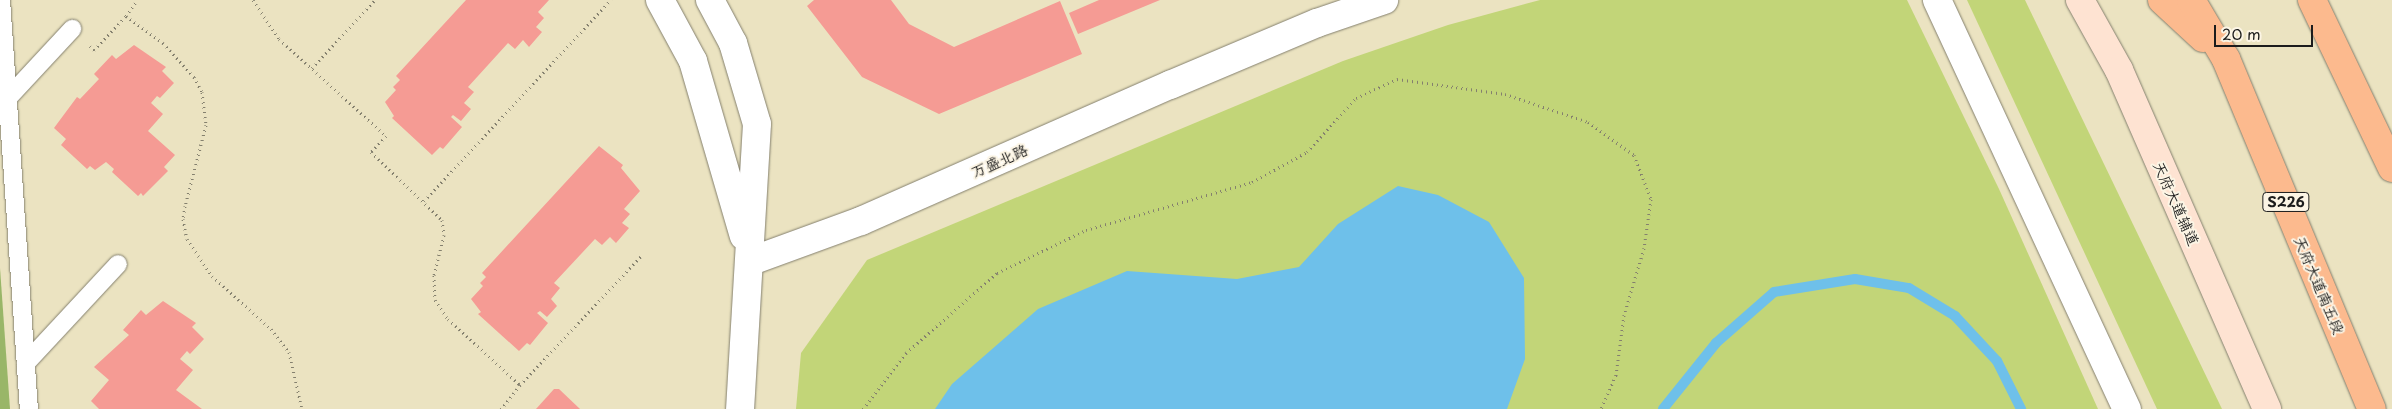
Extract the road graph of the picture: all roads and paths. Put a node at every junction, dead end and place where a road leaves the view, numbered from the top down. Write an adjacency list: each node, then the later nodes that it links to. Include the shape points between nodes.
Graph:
1 (1, 0): 18 (lane)
2 (136, 0): 14 (path)
3 (253, 0): 17 (path, via 268,26)
4 (375, 0): 17 (path)
5 (611, 0): 20 (path)
6 (660, 0): 22 (street, via 693,61)
7 (710, 0): 22 (street, via 733,43 757,124)
8 (1384, 0): 22 (street, 万盛北路, via 1317,23 1179,81 860,222)
9 (1937, 0): 32 (street)
10 (2080, 0): 33 (street, 天府大道辅道, via 2119,70)
11 (2162, 0): 16 (main road)
12 (2191, 0): 16 (main road, 天府大道南五段 / S226)
13 (2312, 0): 19 (main road)
14 (126, 16): 15 (path, via 94,50); 27 (path, via 180,60 202,92 206,125 185,206 183,219 187,238 212,276 270,329 289,352)
15 (72, 29): 18 (lane)
16 (2226, 59): 34 (main road, 天府大道南五段 / S226)
17 (312, 68): 20 (path, via 386,136 371,152)
18 (7, 99): 24 (lane)
19 (2392, 168)
20 (424, 201): 25 (path, via 442,220 444,229 433,289 440,310)
21 (642, 256): 25 (path)
22 (751, 261): 29 (street)
23 (118, 264): 24 (lane)
24 (26, 363): 26 (lane)
25 (520, 385): 28 (path)
26 (29, 409)
27 (302, 409)
28 (501, 409)
29 (740, 409)
30 (863, 409): 31 (path, via 906,353 997,273 1086,230 1252,182 1307,152 1356,98 1397,79 1505,94 1588,122 1634,155 1651,199 1644,248 1624,315 1616,375)
31 (1601, 409)
32 (2127, 409)
33 (2267, 409)
34 (2372, 409)

